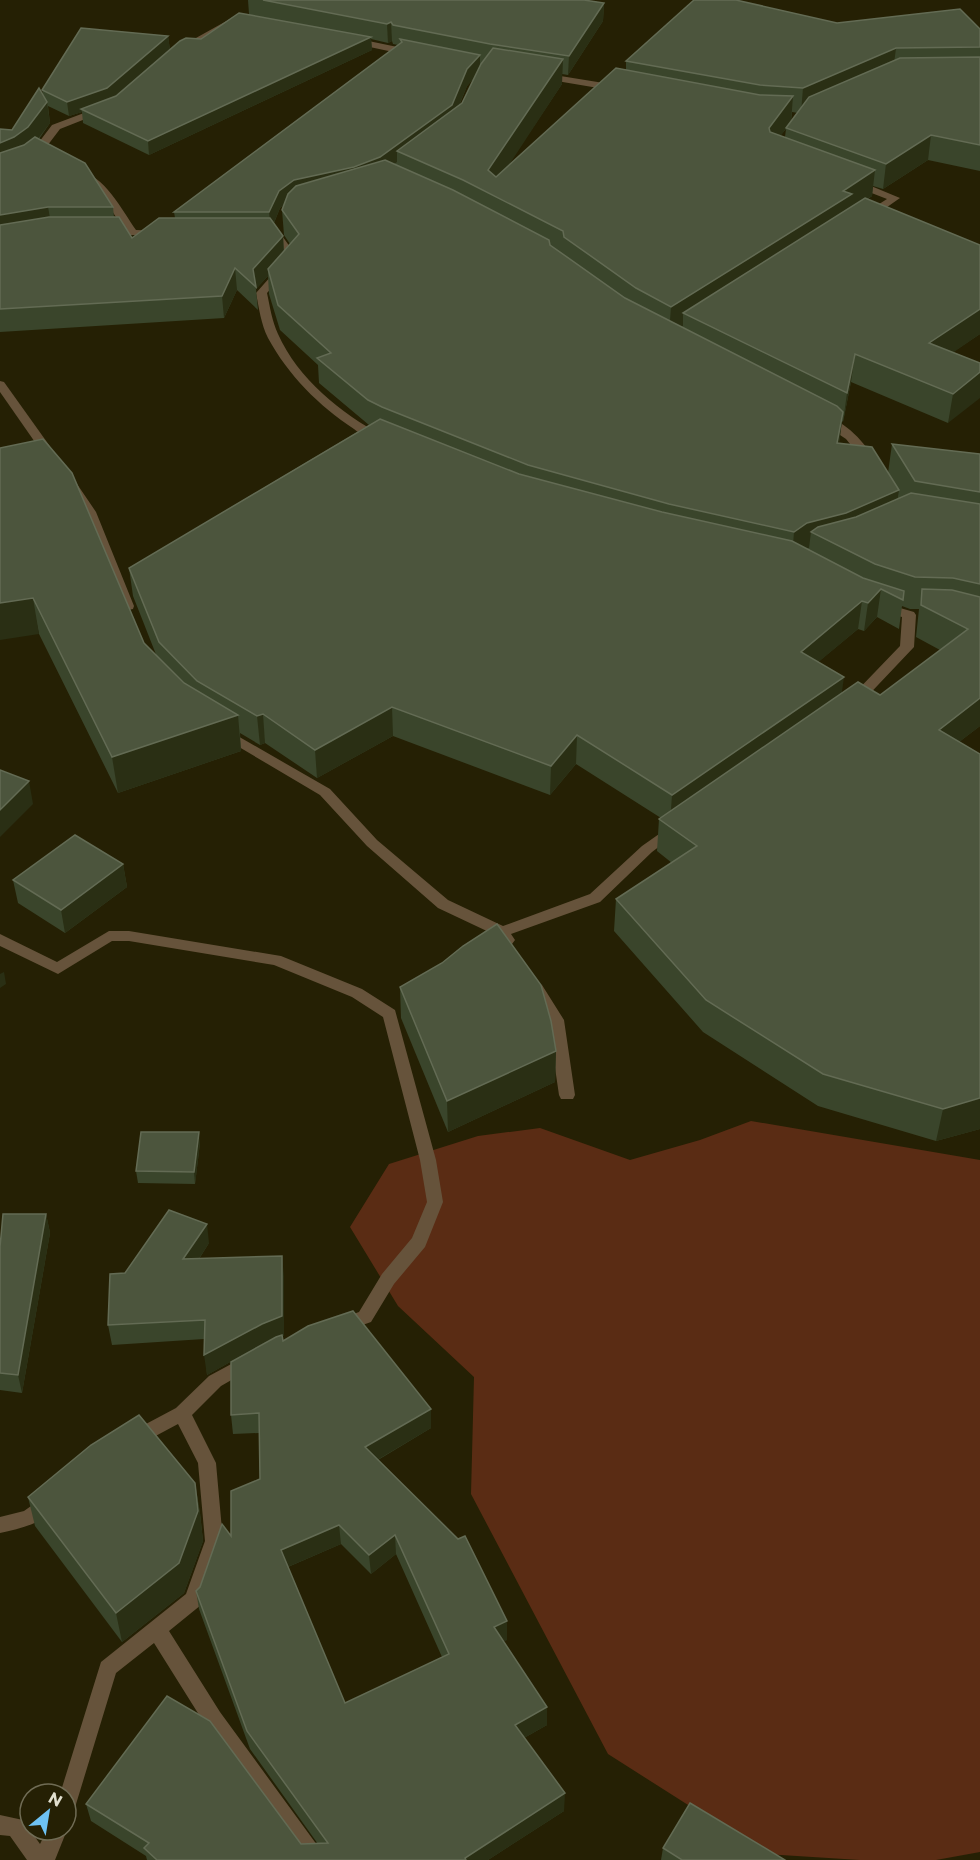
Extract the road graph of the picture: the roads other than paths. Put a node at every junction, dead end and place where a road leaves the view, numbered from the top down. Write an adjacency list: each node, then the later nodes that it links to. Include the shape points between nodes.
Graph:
1 (245, 20): 3 (street, via 228,21)
2 (344, 39): 4 (street)
3 (177, 51)
4 (422, 55)
5 (533, 75): 6 (street)
6 (623, 89)
7 (113, 106): 9 (street, via 56,127 42,154)
8 (68, 167): 14 (street, via 98,183)
9 (0, 172)
10 (840, 178): 11 (street, via 895,198)
11 (856, 223)
12 (273, 232): 18 (street, via 293,258 261,293 273,336 299,375 340,417)
13 (98, 233): 14 (street)
14 (133, 233): 15 (street)
15 (168, 233)
16 (0, 384): 21 (street, via 90,512)
17 (809, 412): 19 (street, via 839,427 861,445)
18 (388, 442)
19 (877, 472)
20 (865, 601): 22 (street, via 914,615 907,647)
21 (133, 620)
22 (845, 712)
23 (214, 726): 25 (street, via 325,792 372,843 443,904)
24 (685, 823): 25 (street, via 647,849 595,898)
25 (502, 932): 27 (street); 28 (street)
26 (0, 939): 31 (street, via 58,969 109,936 276,960 394,1012 435,1202 419,1242 388,1279 364,1317)
27 (514, 952)
28 (478, 954)
29 (532, 981): 30 (street, via 556,1020)
30 (567, 1095)
31 (323, 1332)
32 (261, 1355): 33 (street, via 215,1381)
33 (182, 1413): 34 (street); 37 (street, via 207,1463 214,1540 194,1599)
34 (121, 1447)
35 (65, 1488): 36 (street, via 29,1518)
36 (0, 1525)
37 (156, 1628): 38 (street, via 108,1668); 43 (street, via 213,1719)
38 (74, 1782)
39 (0, 1825): 41 (street, via 16,1827)
40 (52, 1842): 42 (street)
41 (39, 1860)
42 (44, 1860)
43 (318, 1860)

